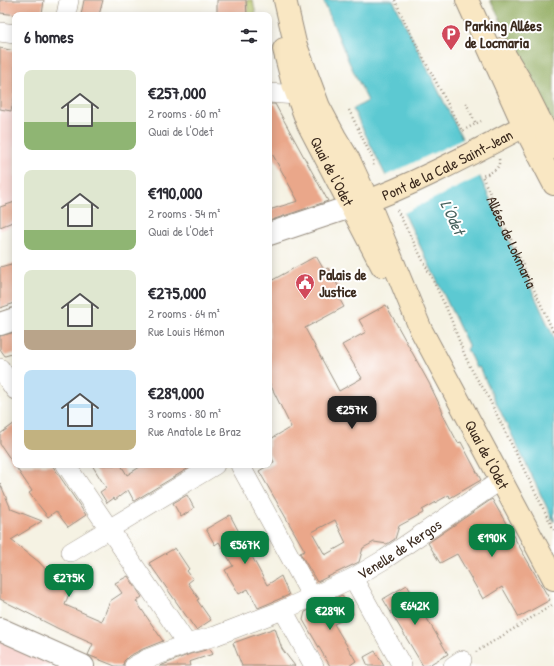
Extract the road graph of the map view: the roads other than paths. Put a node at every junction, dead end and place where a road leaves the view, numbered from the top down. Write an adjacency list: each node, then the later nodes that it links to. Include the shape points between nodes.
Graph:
1 (69, 0): 5 (street)
2 (273, 0): 9 (main road, Quai de l'Odet)
3 (285, 0): 15 (main road, Quai de l'Odet, via 295,43 319,107 349,160)
4 (468, 2): 10 (main road, via 510,62); 11 (main road)
5 (67, 12)
6 (0, 32): 7 (street)
7 (12, 34)
8 (272, 92): 9 (street)
9 (296, 95): 15 (main road, Quai de l'Odet, via 308,124)
10 (528, 97): 11 (main road); 12 (main road)
11 (524, 126): 13 (main road); 14 (main road); 15 (main road, Pont de la Cale Saint-Jean, via 472,154)
12 (554, 148)
13 (554, 153)
14 (554, 184)
15 (359, 204): 16 (street); 24 (main road, Quai de l'Odet, via 391,283 421,330)
16 (272, 233)
17 (12, 320): 18 (street)
18 (0, 324)
19 (0, 368): 20 (street)
20 (12, 386)
21 (68, 468): 25 (street)
22 (210, 468): 25 (street)
23 (242, 468): 29 (street)
24 (501, 480): 27 (street, Venelle de Kergos); 28 (main road, Quai de l'Odet)
25 (109, 528): 26 (street); 32 (street)
26 (71, 552)
27 (353, 578): 29 (street, Venelle de Kergos); 36 (street)
28 (554, 579)
29 (312, 597): 30 (street, Venelle de Kergos)
30 (283, 610): 32 (street, Venelle de Kergos); 35 (street)
31 (0, 629): 33 (street)
32 (187, 644): 34 (street, Venelle de Kergos)
33 (83, 666)
34 (134, 666)
35 (314, 666)
36 (402, 666)

